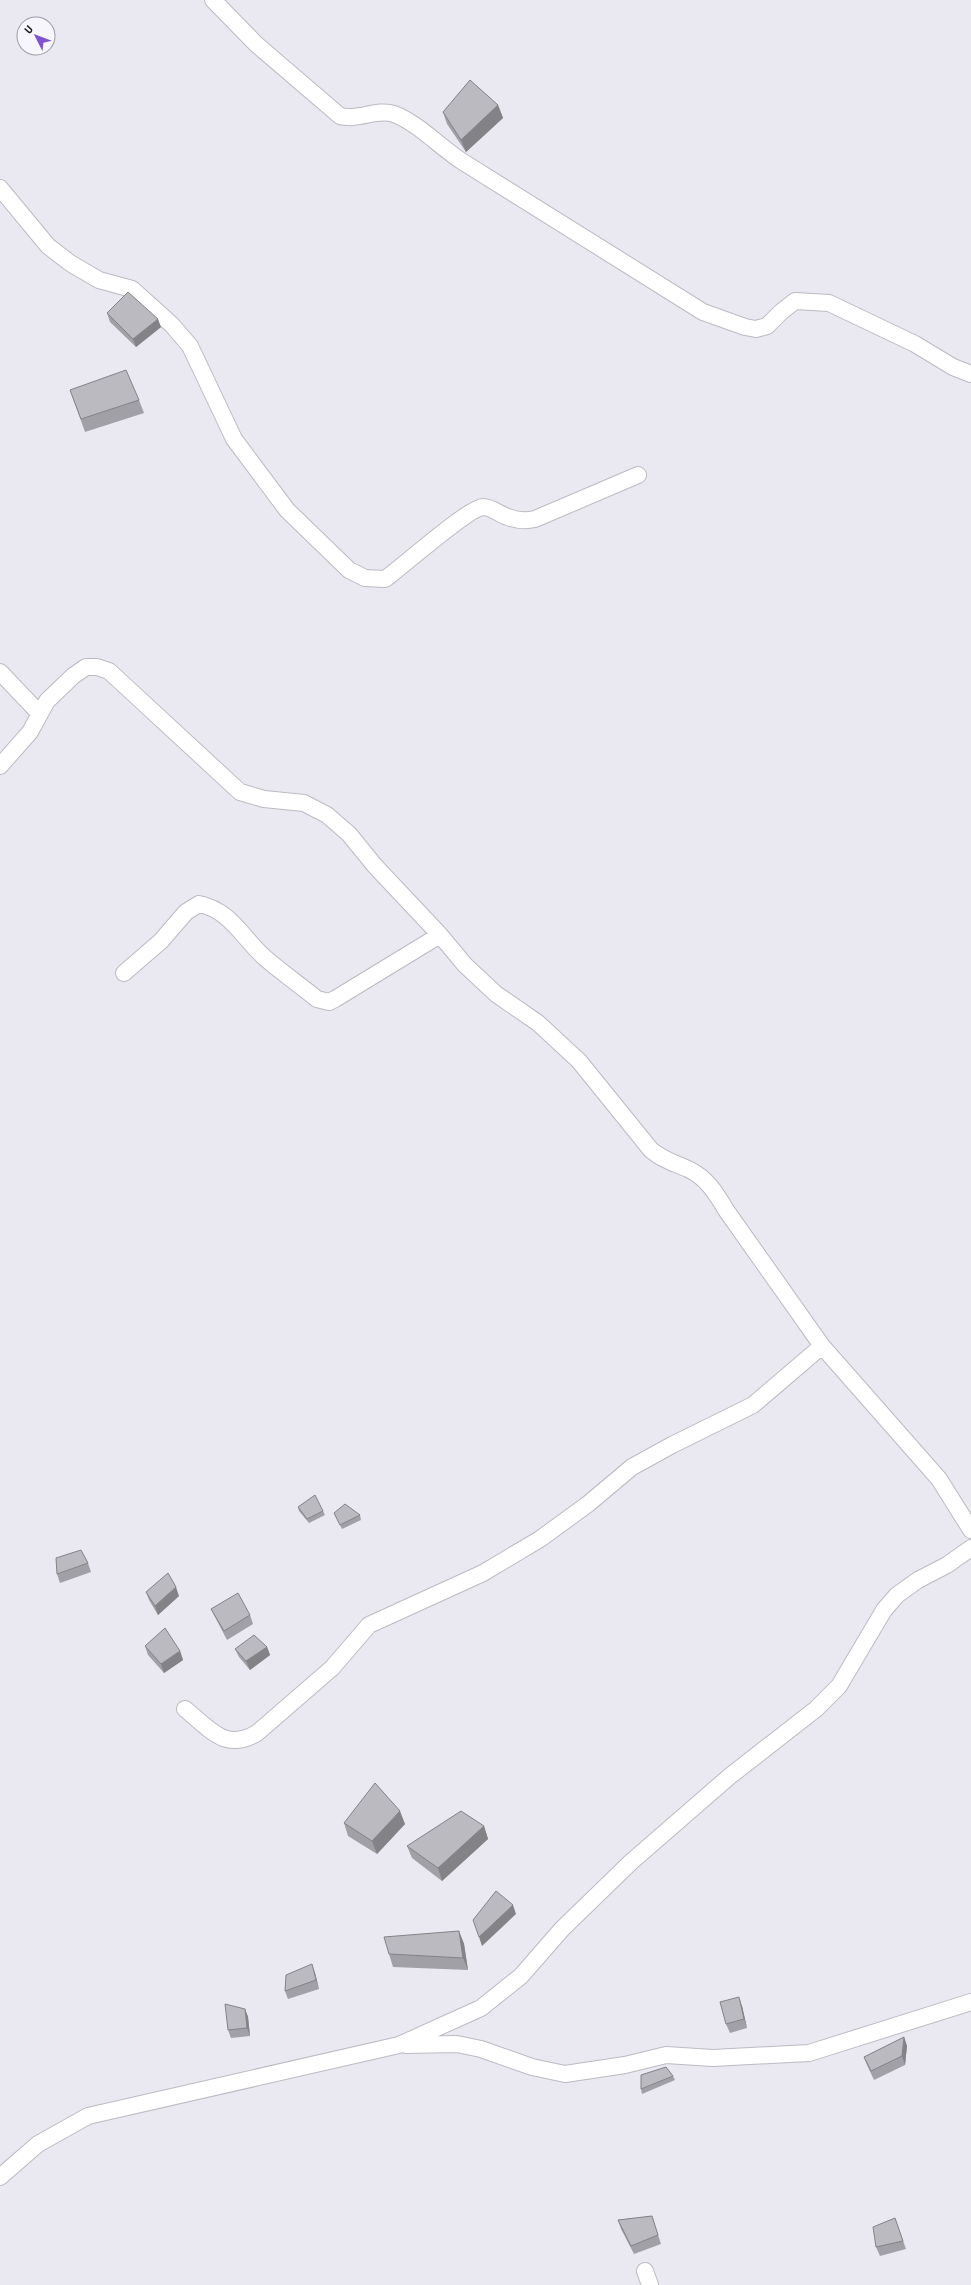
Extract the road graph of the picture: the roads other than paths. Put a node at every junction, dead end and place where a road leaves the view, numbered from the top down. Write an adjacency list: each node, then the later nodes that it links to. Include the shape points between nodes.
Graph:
1 (213, 0): 3 (street, via 256,44 336,114 350,119 392,113 402,118 456,158 703,312 756,329 767,326 796,301 829,303 915,344 953,368)
2 (0, 188): 4 (street, via 48,246 99,280 132,289 172,325 190,346 234,439 287,510 349,570 365,578 385,579 479,508 488,508 523,521 535,519)
3 (971, 374)
4 (638, 475)
5 (0, 672): 6 (street)
6 (40, 714): 7 (street, via 30,732); 8 (street, via 47,701 86,667 97,667 109,672 240,792 264,800 304,803 327,815 349,834 375,866)
7 (0, 766)
8 (440, 935): 9 (street, via 335,999 324,1002 264,957 228,917 211,906 199,904 186,912 161,942); 10 (street, via 465,965 496,994 538,1023 578,1061 651,1150 662,1158 688,1169 716,1191 726,1210)
9 (124, 973)
10 (822, 1346): 11 (street, via 938,1479); 13 (street, via 753,1405 632,1467 588,1504 540,1538 483,1573 369,1624 332,1668 246,1740 224,1740)
11 (971, 1530)
12 (971, 1548): 15 (street, via 897,1595 884,1610 839,1686 816,1709 730,1776 630,1862 562,1929 521,1976 481,2008)
13 (186, 1709)
14 (971, 2002): 15 (street, via 809,2053 713,2058 666,2055 625,2065 565,2074 532,2067 481,2049 457,2044)
15 (399, 2045): 16 (street, via 100,2112 38,2144)
16 (0, 2177)

